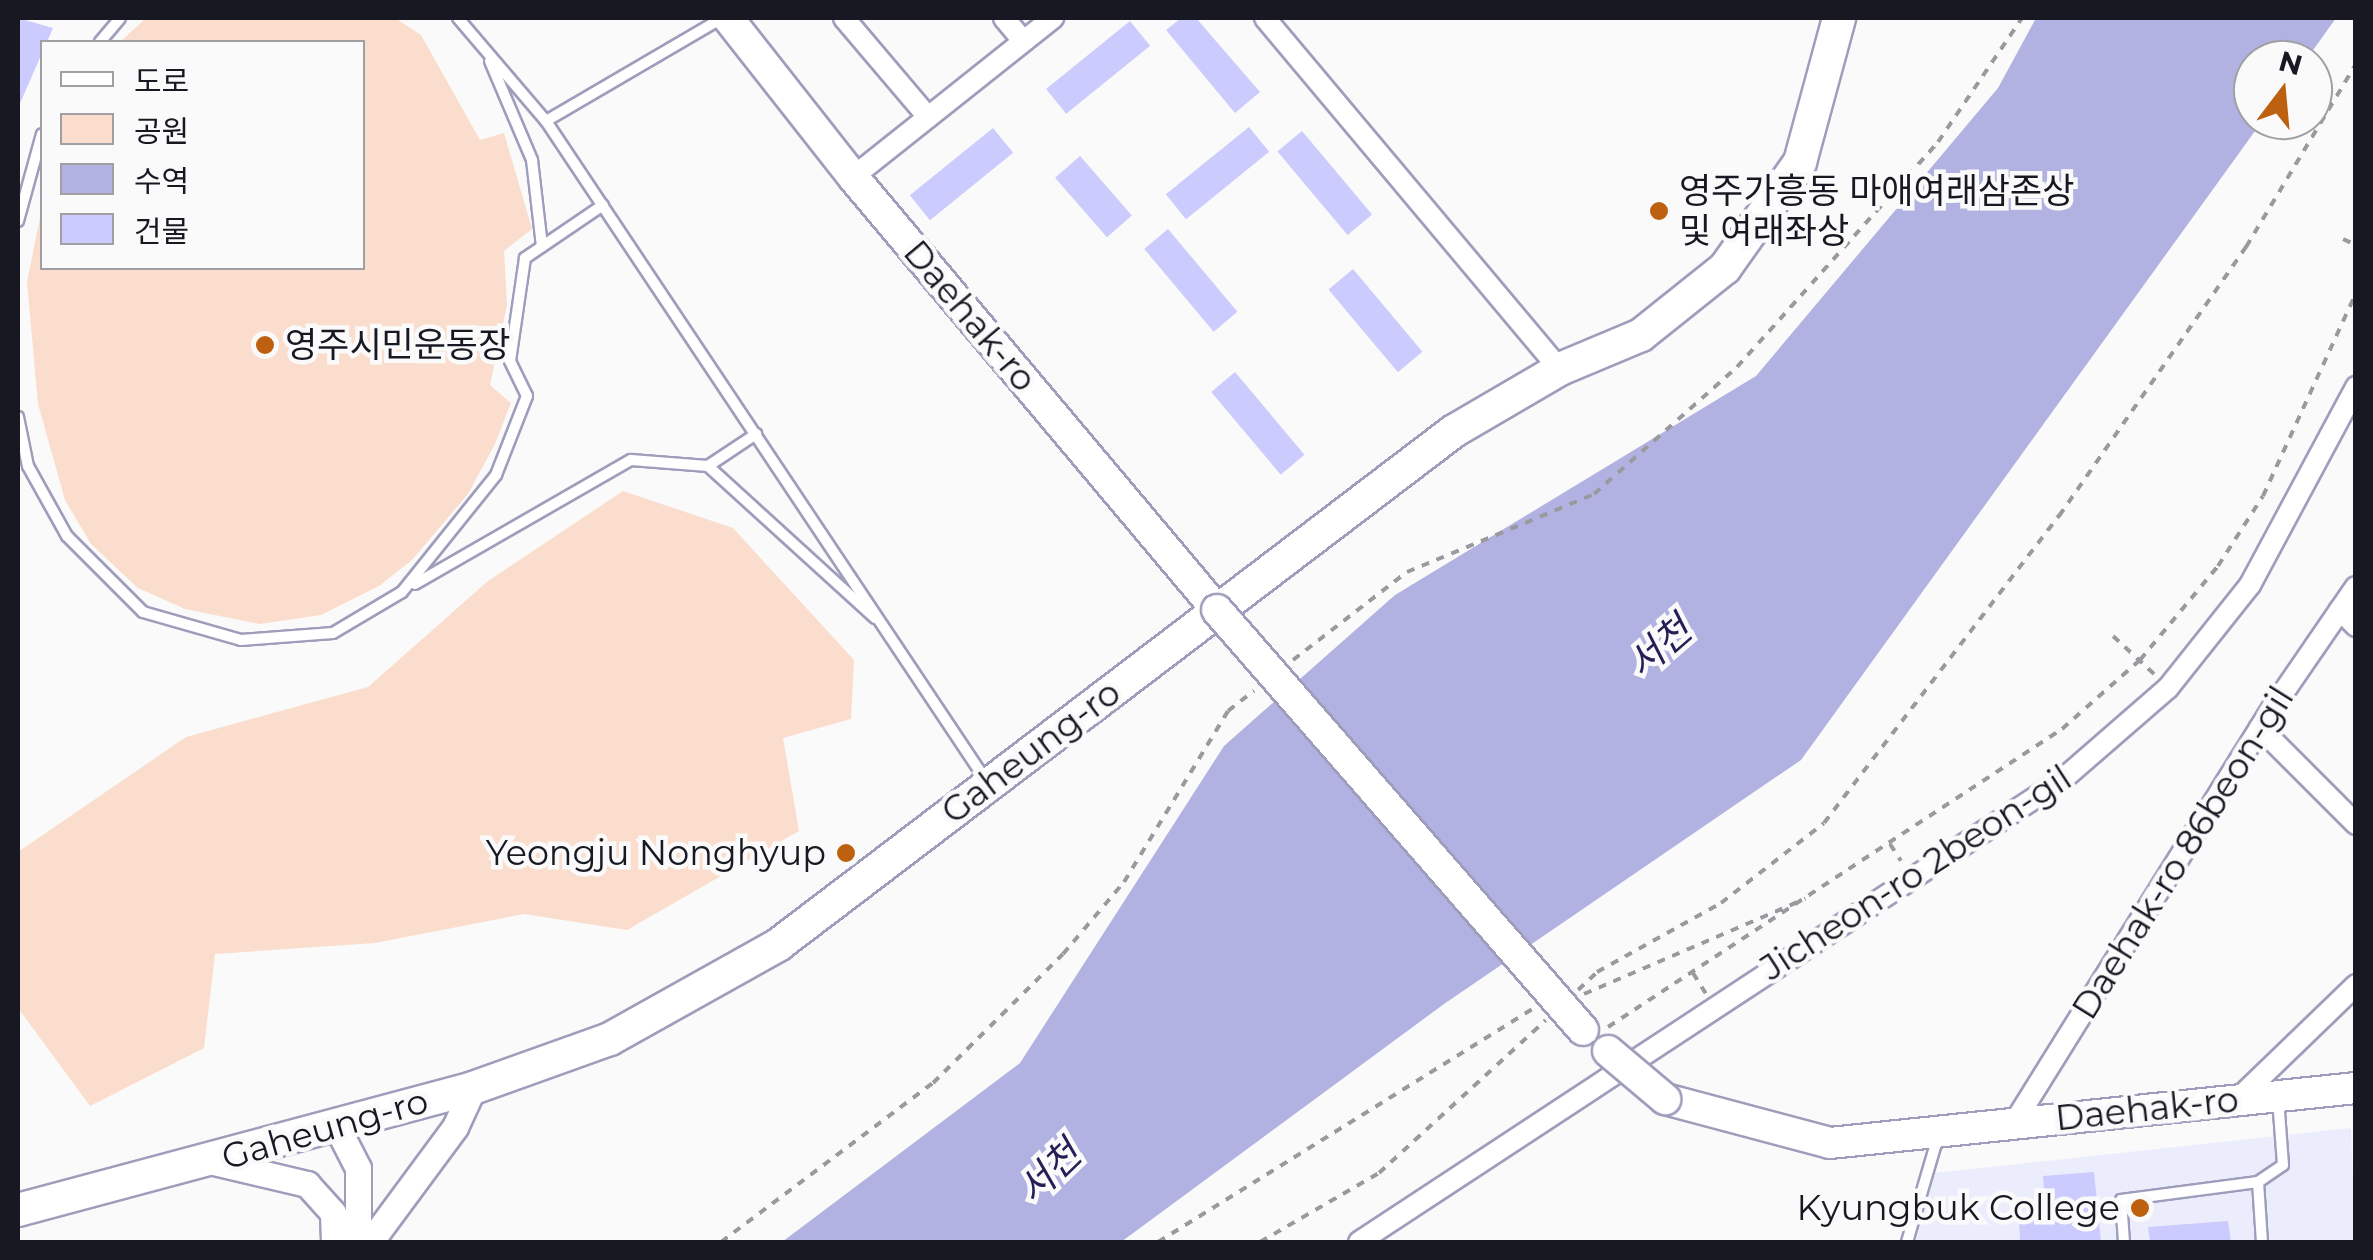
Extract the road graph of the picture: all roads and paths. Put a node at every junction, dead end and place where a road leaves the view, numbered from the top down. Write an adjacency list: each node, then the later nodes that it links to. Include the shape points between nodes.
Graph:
1 (120, 18): 10 (lane)
2 (458, 18): 12 (lane)
3 (725, 18): 15 (lane); 17 (main road, Daehak-ro)
4 (844, 18): 14 (street)
5 (1004, 18): 11 (street)
6 (1053, 18): 11 (street)
7 (1265, 18): 24 (street)
8 (1839, 18): 24 (main road, Gaheung-ro, via 1800,162 1725,268 1641,334)
9 (2022, 18): 37 (path, via 1925,156 1737,368 1594,494 1407,572)
10 (102, 40)
11 (1023, 41): 14 (street)
12 (486, 50): 15 (lane); 21 (lane, via 532,160)
13 (2356, 64): 43 (path, via 2246,247 2059,516 1824,823 1721,903)
14 (928, 118): 17 (street)
15 (546, 121): 18 (lane)
16 (40, 141): 19 (lane)
17 (853, 177): 31 (main road, Daehak-ro)
18 (603, 205): 21 (lane); 27 (lane)
19 (18, 221)
20 (2343, 238): 22 (path)
21 (542, 246): 30 (lane, via 525,258 510,361 527,396 496,475)
22 (2356, 246)
23 (2356, 294): 36 (path, via 2262,496 2218,566)
24 (1560, 369): 31 (main road, Gaheung-ro, via 1454,431)
25 (2356, 387): 48 (street, Jicheon-ro 2beon-gil, via 2250,585 2168,688 2062,780)
26 (18, 417): 30 (lane, via 28,466 67,536 142,612 241,640 333,633)
27 (756, 434): 28 (lane); 33 (lane)
28 (708, 466): 30 (lane, via 631,460); 33 (lane, via 746,494 826,580)
29 (2356, 587): 32 (street, Daehak-ro 86beon-gil)
30 (402, 592)
31 (1217, 610): 40 (main road, Gaheung-ro); 50 (main road, Daehak-ro, bridge)
32 (2340, 610): 34 (street); 39 (street, Daehak-ro 86beon-gil)
33 (882, 624): 40 (lane)
34 (2356, 626)
35 (2113, 636): 36 (path)
36 (2140, 660): 42 (path, via 2062,729)
37 (1288, 664)
38 (1258, 688): 64 (path, via 1228,711 1124,882 1063,954 933,1083)
39 (2260, 728): 41 (street); 55 (street, Daehak-ro 86beon-gil)
40 (989, 784): 51 (main road, Gaheung-ro, via 778,945 610,1039)
41 (2356, 824)
42 (1814, 895): 43 (path, via 1566,1002); 44 (path)
43 (1597, 972): 46 (path)
44 (1692, 973): 48 (path); 50 (path)
45 (2356, 985): 54 (street)
46 (1564, 991)
47 (1547, 1001): 65 (path)
48 (1713, 1006): 67 (street, Jicheon-ro 2beon-gil)
49 (1555, 1012): 66 (path, via 1379,1172)
50 (1594, 1039): 57 (main road, Daehak-ro, bridge, via 1665,1098 1830,1143)
51 (473, 1088): 56 (main road, Gaheung-ro); 63 (street, via 455,1127)
52 (2356, 1088): 53 (main road, Daehak-ro)
53 (2277, 1095): 54 (main road, Daehak-ro); 59 (lane, via 2283,1165)
54 (2238, 1099): 55 (main road, Daehak-ro)
55 (2014, 1123): 57 (main road, Daehak-ro)
56 (337, 1127): 58 (main road, Gaheung-ro); 62 (street, via 358,1168)
57 (1940, 1131): 68 (lane)
58 (209, 1162): 60 (main road, Gaheung-ro); 61 (street, via 307,1184 332,1213)
59 (2258, 1182): 69 (lane, via 2121,1200); 70 (lane)
60 (18, 1210)
61 (334, 1242)
62 (358, 1242)
63 (370, 1242)
64 (722, 1242)
65 (1158, 1242)
66 (1260, 1242)
67 (1359, 1242)
68 (1907, 1242)
69 (2124, 1242)
70 (2262, 1242)

